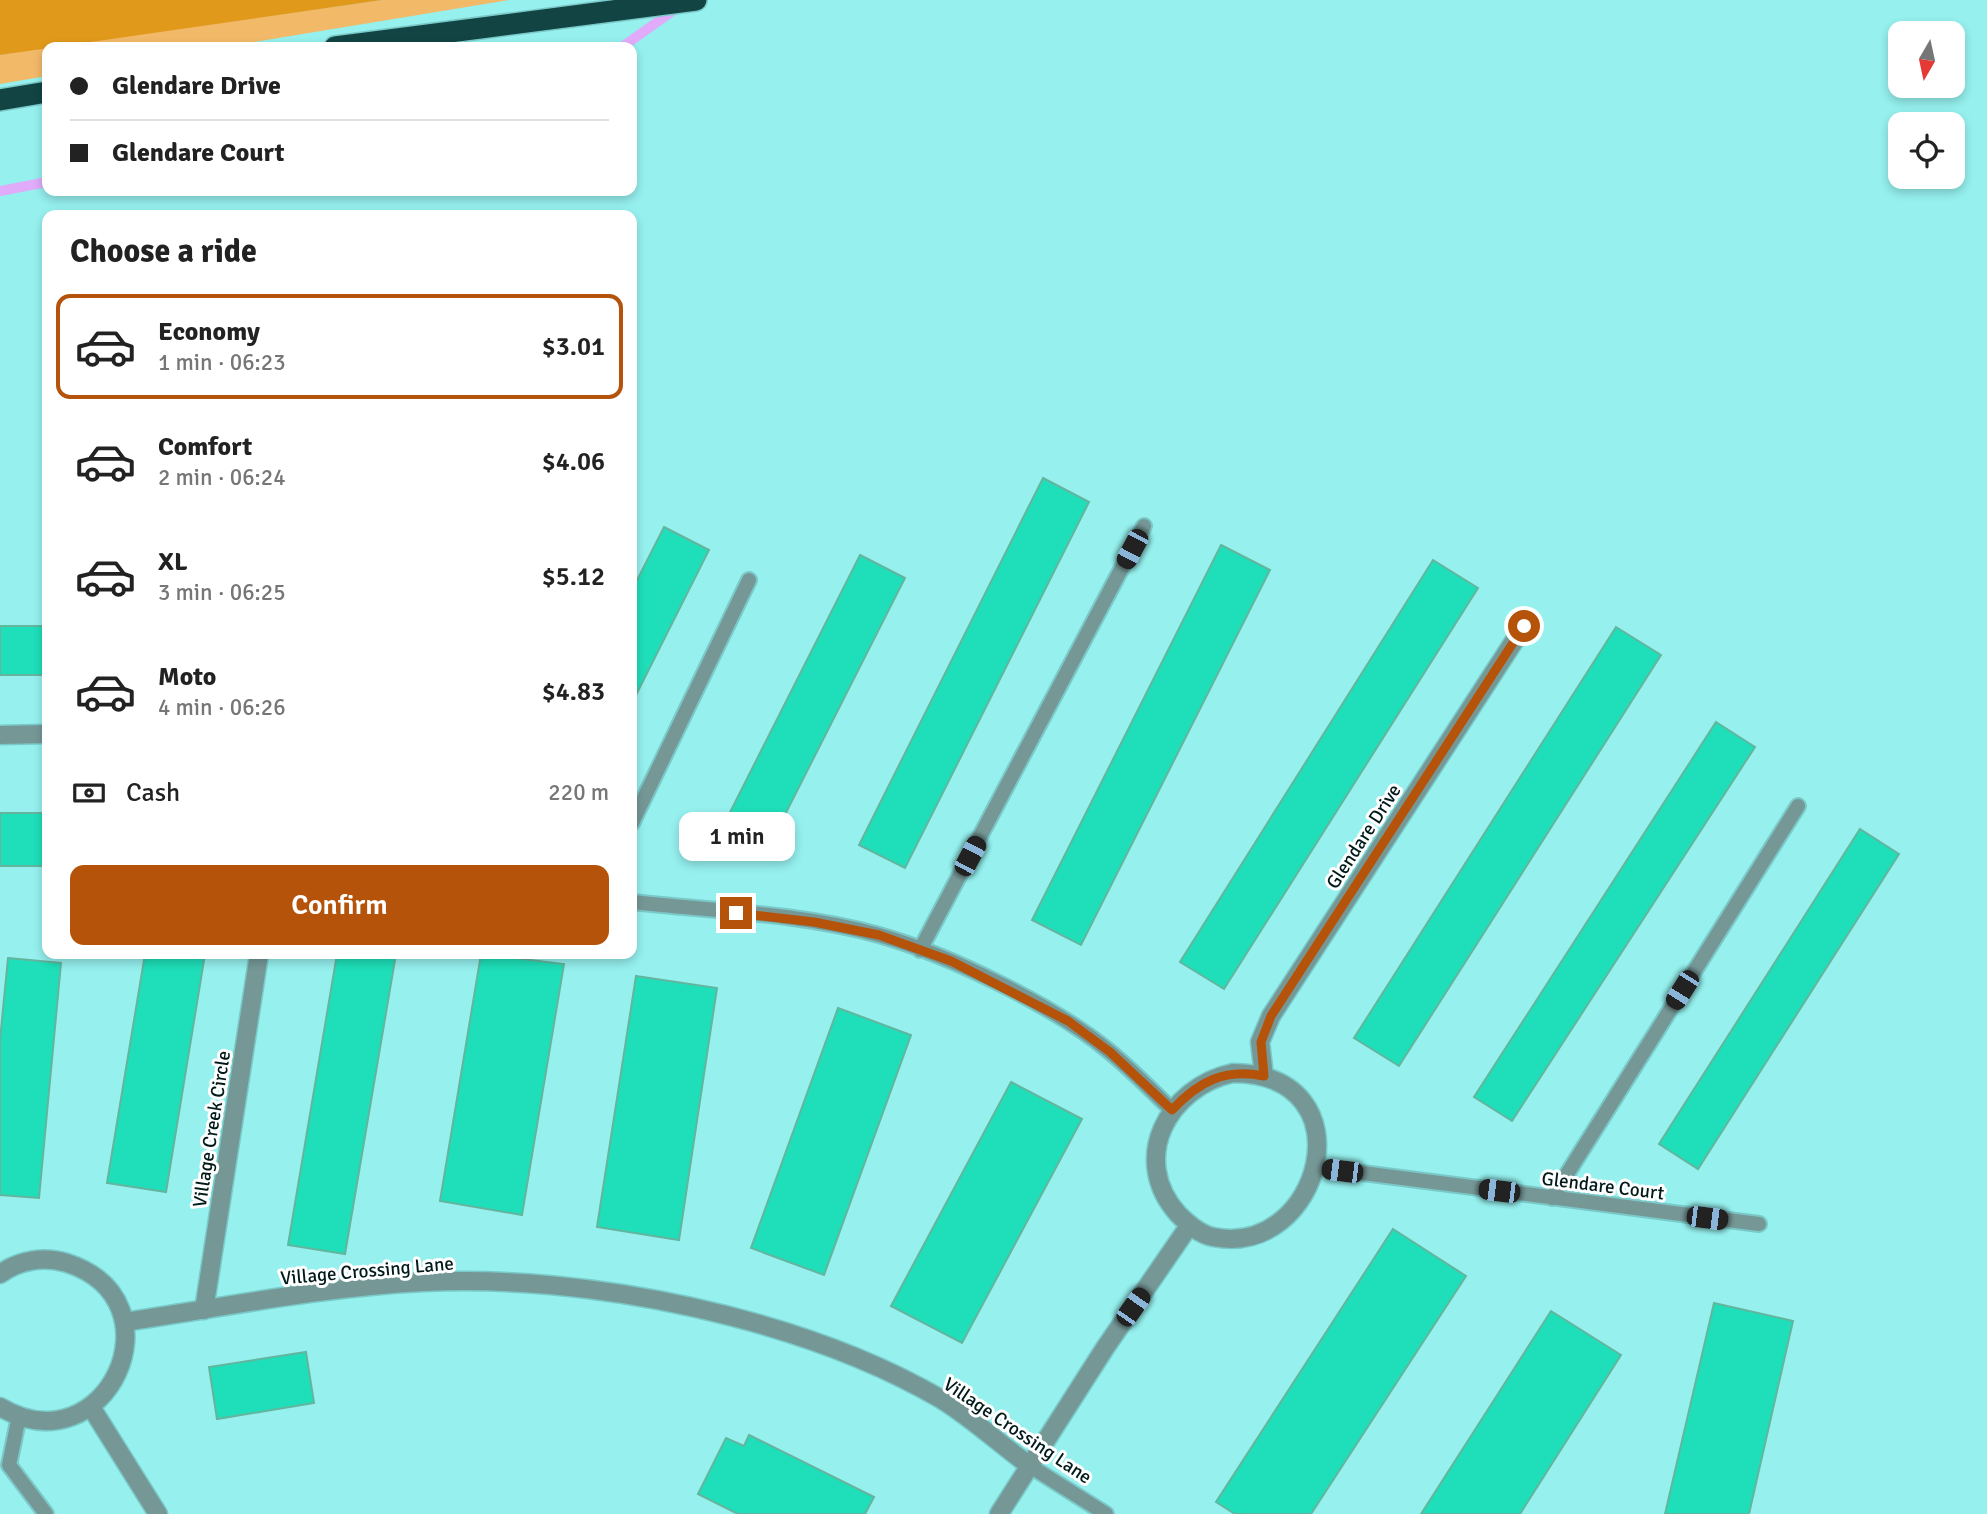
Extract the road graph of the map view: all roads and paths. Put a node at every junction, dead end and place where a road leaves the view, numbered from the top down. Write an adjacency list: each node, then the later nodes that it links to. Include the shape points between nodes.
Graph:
1 (696, 0): 2 (highway)
2 (373, 42)
3 (42, 93): 4 (highway)
4 (0, 100)
5 (1144, 526): 13 (lane)
6 (749, 580): 11 (lane)
7 (1524, 626): 15 (street, Glendare Drive, via 1271,1016 1261,1042)
8 (42, 734): 9 (street)
9 (0, 735)
10 (1798, 806): 18 (lane)
11 (637, 813)
12 (637, 903): 13 (lane, via 814,922 879,935)
13 (920, 950): 16 (lane, via 1068,1021 1110,1052)
14 (258, 959): 22 (street, Village Creek Circle)
15 (1264, 1076): 16 (street, via 1218,1076 1190,1091); 17 (street, via 1292,1092 1311,1116 1319,1146)
16 (1172, 1110): 20 (street, via 1158,1143 1158,1175 1169,1204)
17 (1316, 1167): 18 (lane, Glendare Court); 20 (street, via 1307,1191 1287,1215 1260,1231 1214,1237)
18 (1552, 1198): 19 (lane, Glendare Court)
19 (1759, 1224)
20 (1189, 1226): 27 (street)
21 (0, 1274): 23 (street, via 40,1259 77,1266 107,1289)
22 (204, 1310): 23 (street, Village Crossing Lane); 27 (street, Village Crossing Lane, via 317,1292 425,1282 590,1290 691,1307 777,1331 872,1367 942,1400)
23 (124, 1322): 25 (street, via 124,1361 106,1394)
24 (0, 1407): 26 (street)
25 (91, 1407): 26 (street, via 69,1418 43,1421); 29 (street)
26 (19, 1416): 28 (lane, via 9,1465)
27 (1030, 1466): 30 (street); 31 (lane, Village Crossing Lane)
28 (46, 1514)
29 (158, 1514)
30 (999, 1514)
31 (1106, 1514)

